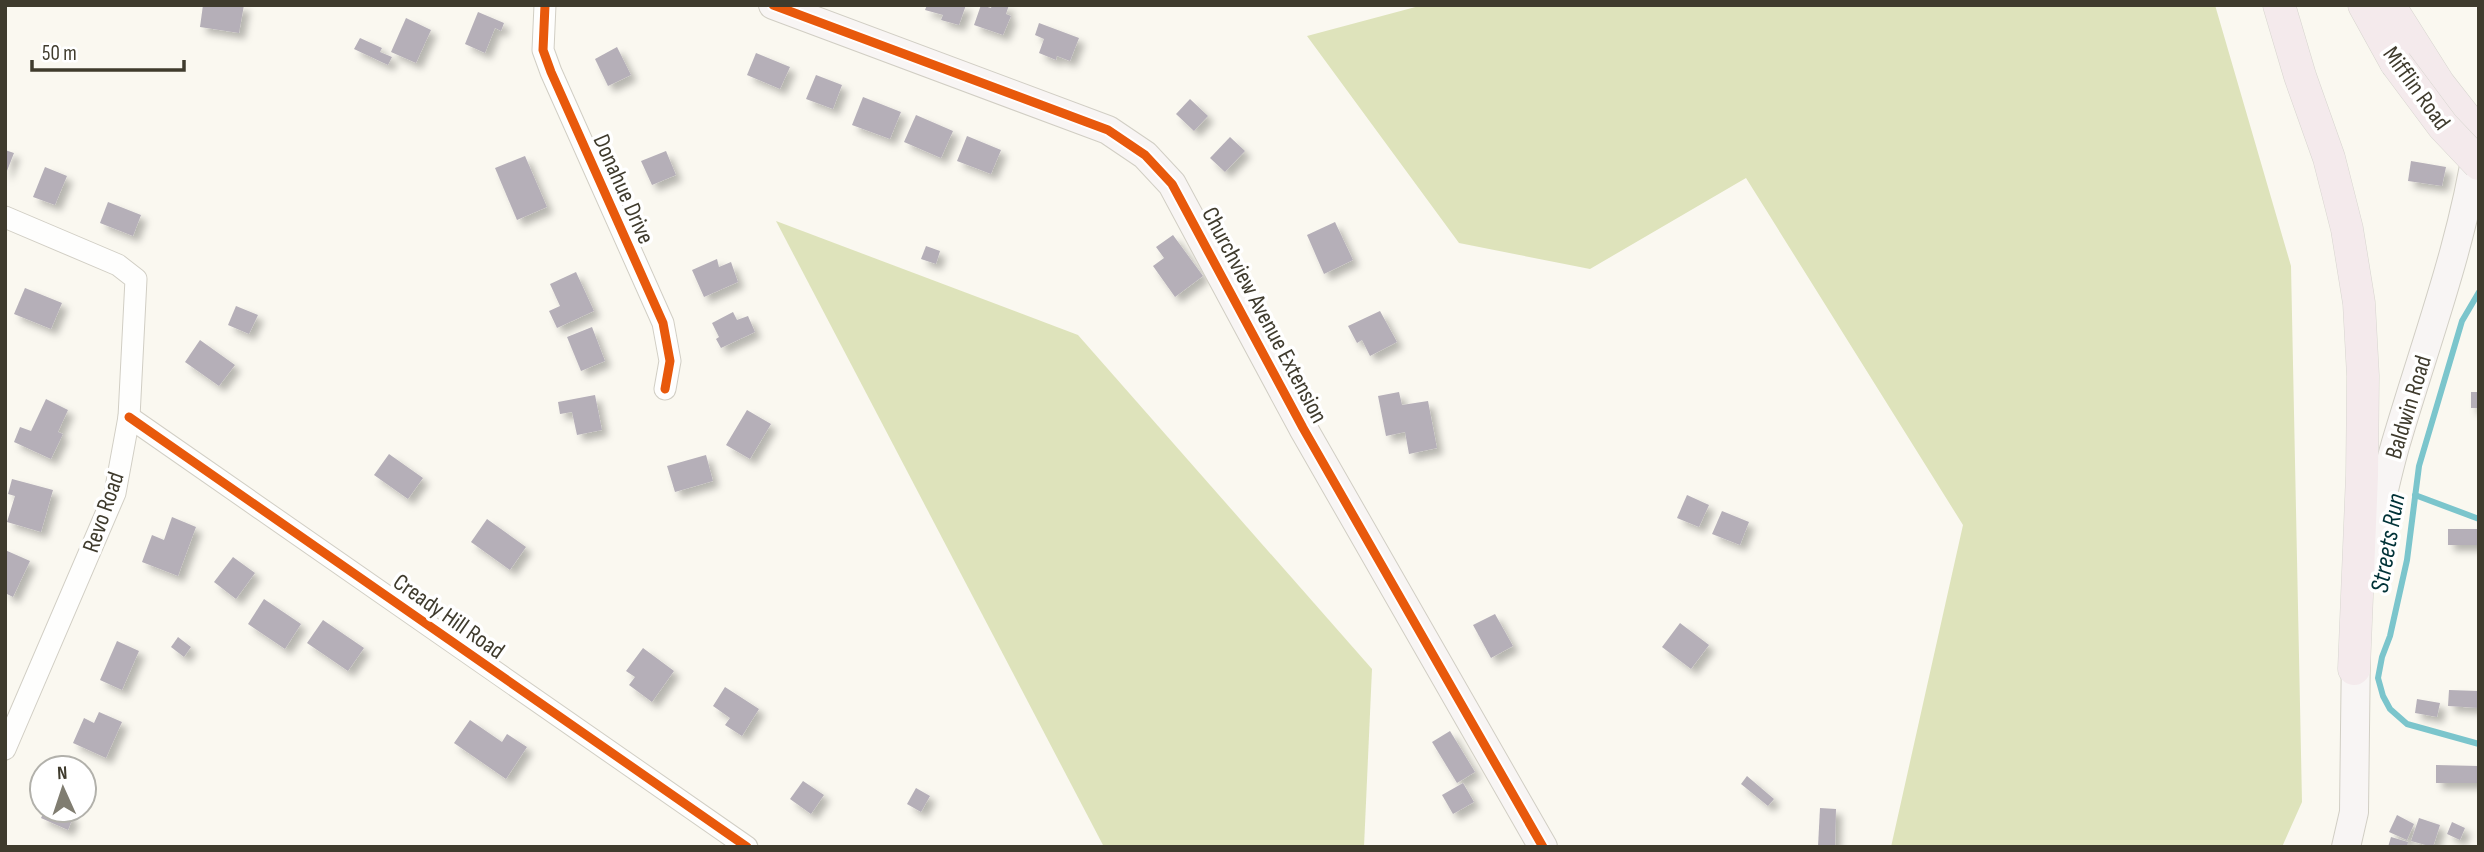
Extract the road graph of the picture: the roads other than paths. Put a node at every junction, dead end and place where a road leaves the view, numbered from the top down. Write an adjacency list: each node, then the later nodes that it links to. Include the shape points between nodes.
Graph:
1 (545, 5): 9 (street, Donahue Drive, via 543,50 551,72 663,323 670,361)
2 (773, 5): 14 (street, Churchview Avenue Extension, via 1108,130 1145,155 1172,184 1303,428)
3 (2279, 5): 11 (main road, via 2329,158 2359,303 2363,450)
4 (2364, 5): 7 (main road, Mifflin Road, bridge, via 2396,63 2443,126)
5 (2395, 16): 6 (main road, Mifflin Road)
6 (2479, 137): 11 (street, Baldwin Road, via 2442,300 2397,438 2361,593)
7 (2479, 164)
8 (5, 216): 10 (street, Revo Road, via 118,265 136,279)
9 (665, 389)
10 (129, 416): 12 (street, Revo Road, via 115,493); 13 (street, Cready Hill Road)
11 (2354, 669): 15 (street, Baldwin Road, via 2354,812)
12 (5, 749)
13 (747, 847)
14 (1543, 847)
15 (2346, 847)

